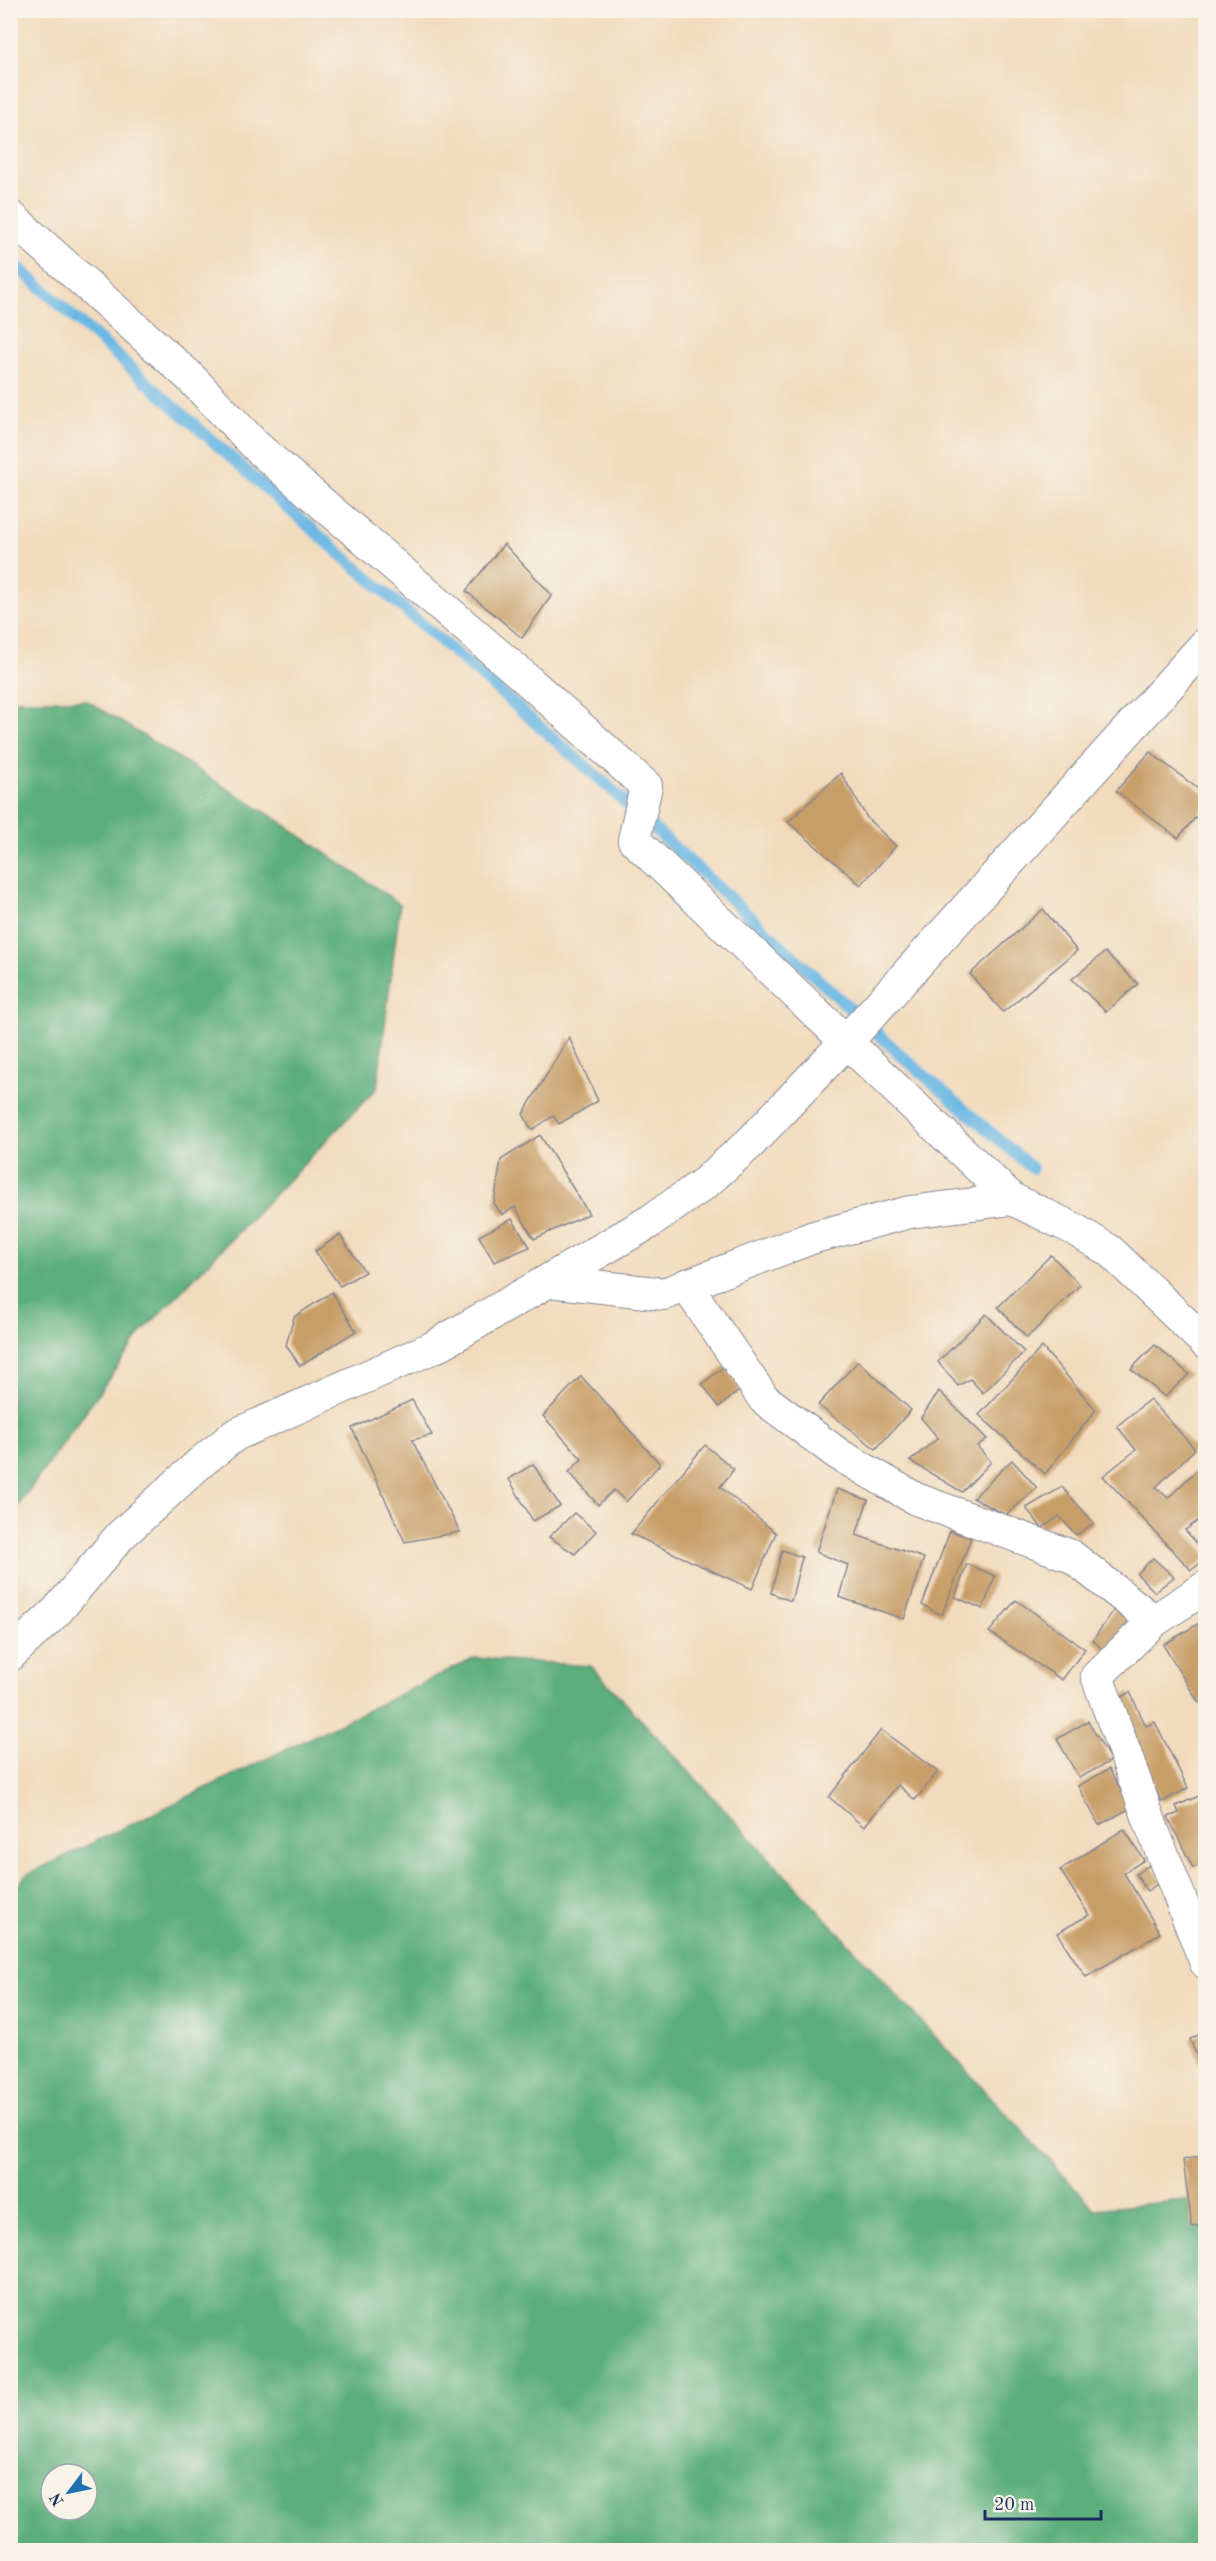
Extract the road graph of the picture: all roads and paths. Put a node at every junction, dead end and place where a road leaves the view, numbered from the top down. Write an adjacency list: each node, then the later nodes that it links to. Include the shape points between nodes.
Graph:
1 (10, 216): 3 (street, via 189,376 258,448 646,786 634,840)
2 (1206, 644): 3 (street)
3 (857, 1030): 4 (street); 5 (street, via 750,1143 705,1184)
4 (1012, 1199): 6 (street, via 910,1212 814,1237); 7 (street, via 1110,1251)
5 (549, 1281): 6 (street, via 664,1294); 8 (street)
6 (686, 1285): 10 (street, via 764,1399 838,1454 916,1499 1071,1556)
7 (1206, 1343)
8 (436, 1346): 11 (street, via 235,1434 120,1536 57,1611)
9 (1206, 1587): 10 (street)
10 (1154, 1621): 12 (street, via 1097,1676)
11 (10, 1655)
12 (1206, 1963)

